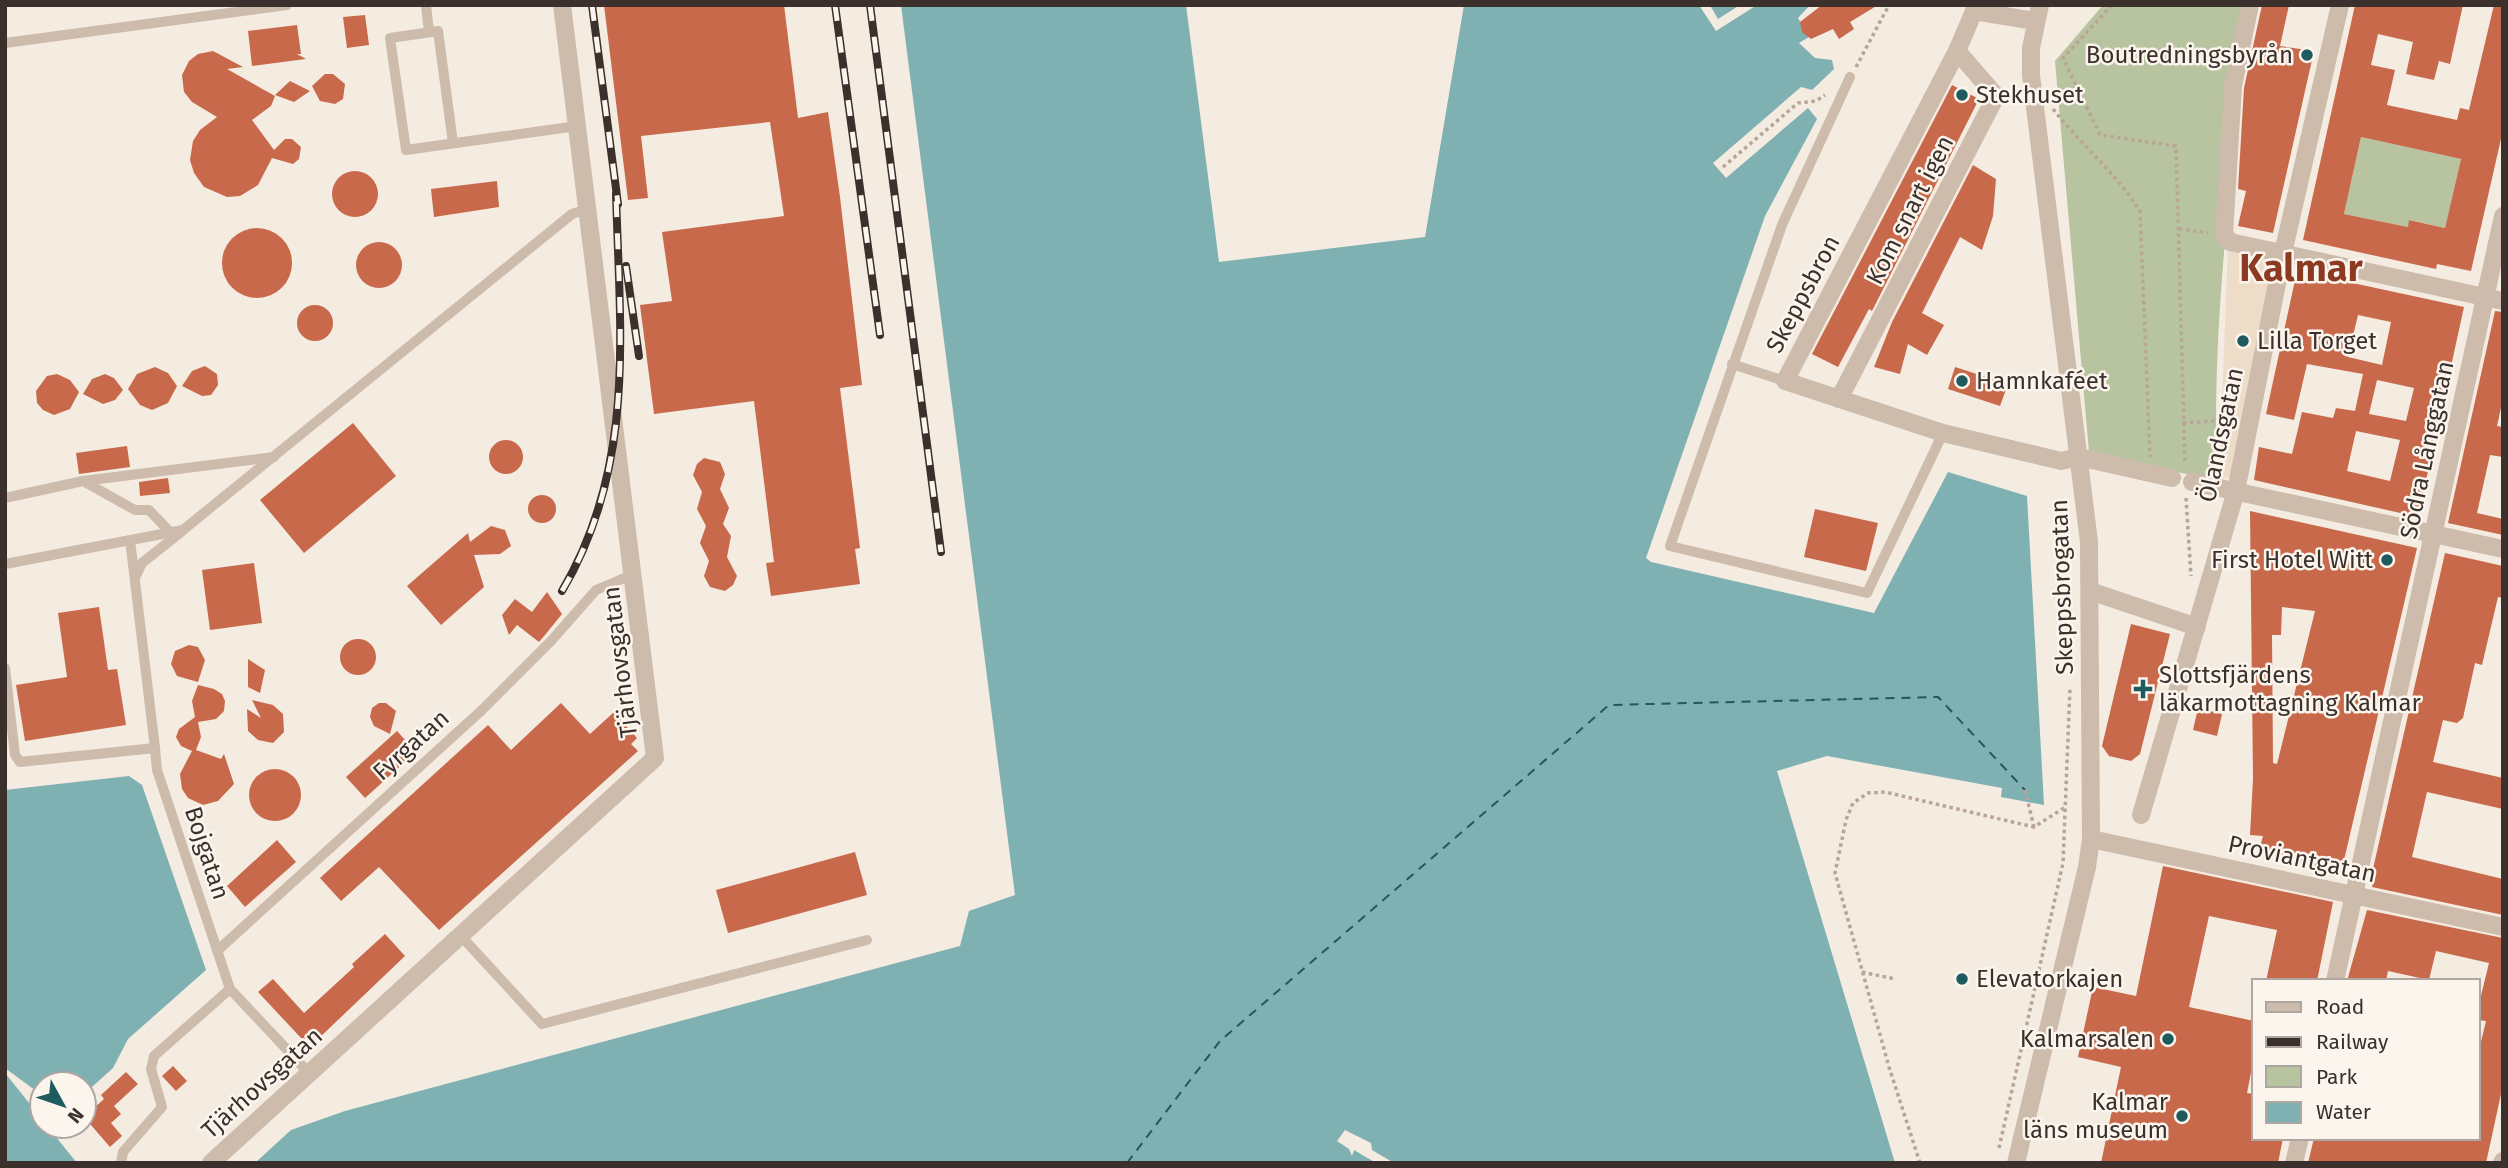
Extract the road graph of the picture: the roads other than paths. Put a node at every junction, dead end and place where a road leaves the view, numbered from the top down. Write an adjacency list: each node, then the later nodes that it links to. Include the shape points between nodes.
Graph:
1 (287, 5): 9 (lane)
2 (426, 5): 8 (lane)
3 (562, 5): 12 (street, Tjärhovsgatan)
4 (2250, 5): 16 (street, via 2233,86 2227,238)
5 (2340, 5): 16 (street, Ölandsgatan)
6 (1970, 8): 7 (street, Skeppsbron); 10 (street, Skeppsbron)
7 (2037, 13): 23 (street, Skeppsbrogatan, via 2031,75)
8 (429, 32): 13 (lane, via 438,31); 13 (lane, via 390,38 405,150)
9 (5, 43)
10 (1957, 51): 19 (street, Skeppsbron); 20 (street, Kom snart igen, via 1996,96)
11 (1850, 78): 18 (lane, via 1783,225)
12 (577, 126): 13 (lane); 14 (street, Tjärhovsgatan)
13 (453, 143)
14 (587, 209): 22 (lane, via 572,214); 33 (street, Tjärhovsgatan)
15 (2503, 216): 17 (street, Södra Långgatan)
16 (2283, 253): 17 (street); 25 (street, Ölandsgatan)
17 (2494, 299): 29 (street, Södra Långgatan)
18 (1732, 364): 19 (lane); 21 (lane, via 1670,546 1867,593)
19 (1785, 381): 20 (street, Skeppsbron)
20 (1839, 399): 21 (street, Skeppsbron)
21 (1943, 433): 23 (street, Skeppsbron, via 2061,461)
22 (274, 457): 24 (lane); 27 (lane)
23 (2079, 457): 25 (street, Skeppsbron); 35 (street, Skeppsbrogatan)
24 (83, 481): 26 (lane); 28 (lane, via 135,510 148,510)
25 (2236, 491): 29 (street, Skeppsbron); 36 (street, Ölandsgatan)
26 (5, 498)
27 (183, 530): 28 (lane); 34 (lane, via 142,563)
28 (170, 532): 30 (lane)
29 (2433, 534): 31 (street, Skeppsbron); 41 (street, Södra Långgatan)
30 (130, 540): 32 (lane); 34 (lane, Bojgatan)
31 (2503, 549)
32 (5, 564)
33 (634, 575): 43 (street, Tjärhovsgatan, via 655,758); 45 (lane, Fyrgatan, via 596,590 482,710)
34 (135, 580): 38 (lane, Bojgatan)
35 (2090, 591): 36 (street); 40 (street, Skeppsbrogatan)
36 (2197, 626): 39 (street, Ölandsgatan)
37 (5, 668): 38 (lane, via 15,755 20,762)
38 (155, 748): 45 (lane, Bojgatan, via 157,770)
39 (2141, 815)
40 (2091, 839): 41 (street, Proviantgatan); 52 (street, Skeppsbrogatan)
41 (2353, 895): 42 (street, Proviantgatan); 46 (street, Södra Långgatan)
42 (2503, 927)
43 (461, 936): 44 (lane, via 542,1024); 48 (street, Tjärhovsgatan)
44 (867, 940)
45 (217, 951): 47 (lane, Bojgatan)
46 (2334, 979)
47 (230, 989): 48 (lane, Bojgatan); 50 (lane, via 154,1056 151,1069 162,1107 122,1152)
48 (309, 1073): 51 (street, Tjärhovsgatan)
49 (2300, 1140): 53 (street)
50 (121, 1163)
51 (211, 1163)
52 (2016, 1163)
53 (2294, 1163)

